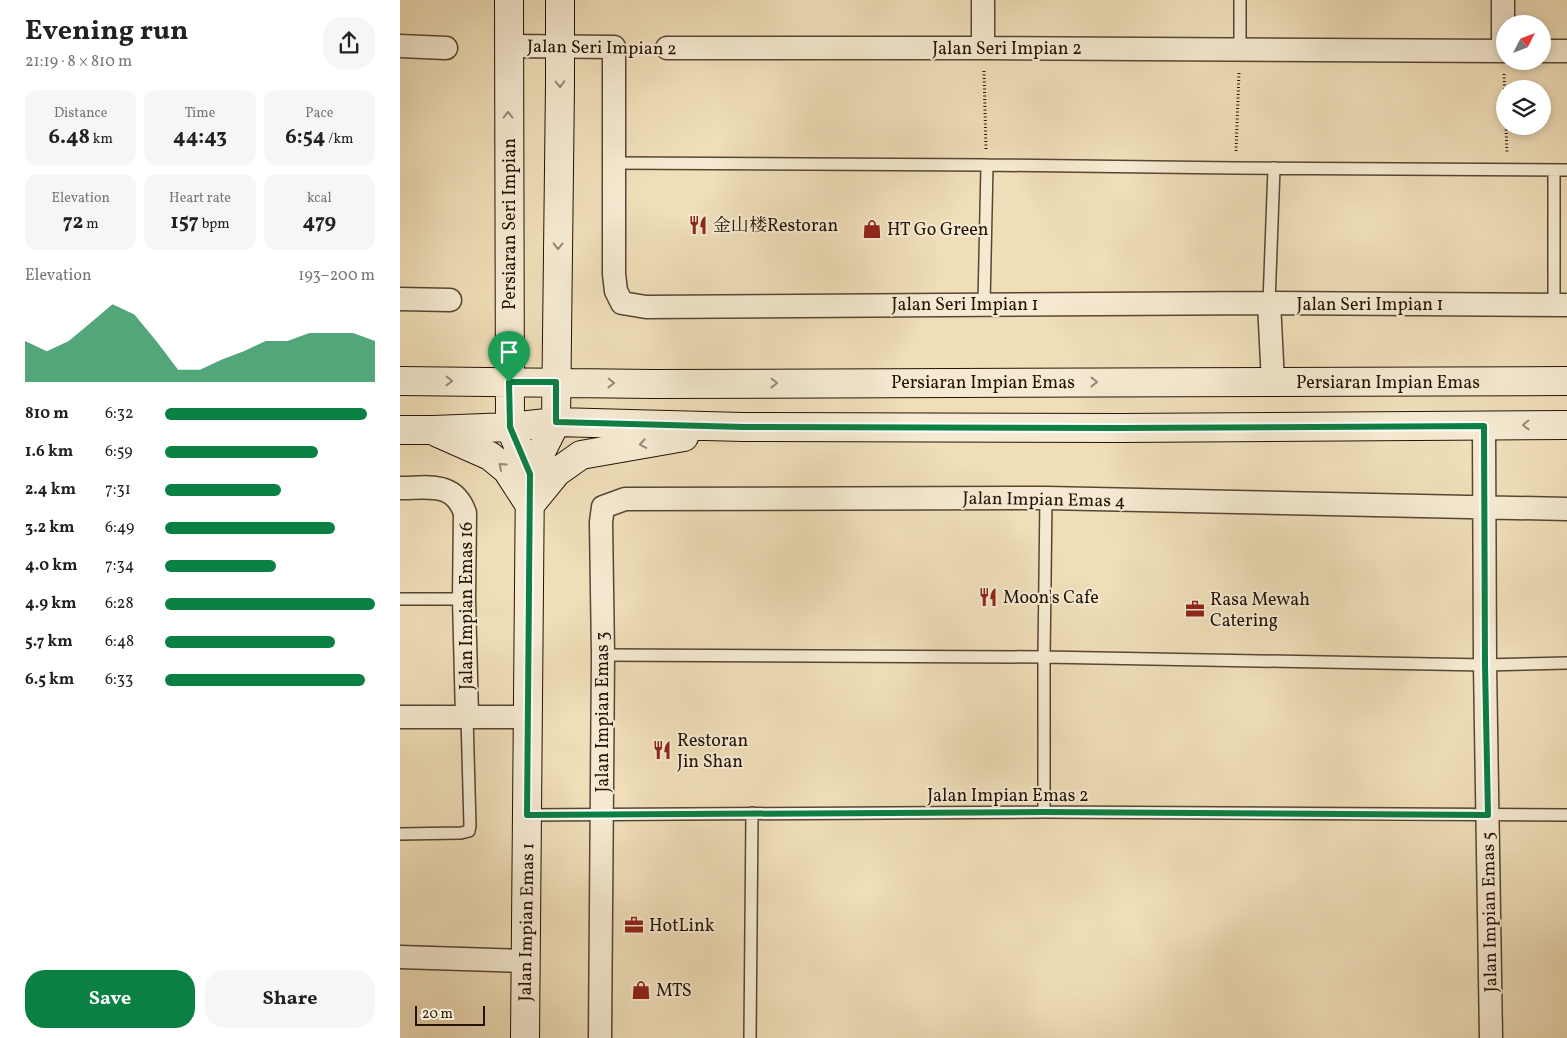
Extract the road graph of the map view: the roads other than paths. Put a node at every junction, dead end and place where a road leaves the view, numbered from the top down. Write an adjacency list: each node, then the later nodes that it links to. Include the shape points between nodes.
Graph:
1 (509, 0): 8 (main road, Persiaran Seri Impian)
2 (560, 0): 9 (main road)
3 (983, 0): 13 (street)
4 (1240, 0): 14 (lane)
5 (1503, 0): 6 (street)
6 (1503, 15)
7 (400, 46): 11 (street)
8 (508, 46): 9 (street, Jalan Seri Impian 2); 30 (main road, Persiaran Seri Impian, one-way to 8)
9 (559, 46): 10 (street, Jalan Seri Impian 2); 31 (main road, one-way to 31)
10 (614, 47): 18 (street, Jalan Seri Impian 1)
11 (446, 48)
12 (667, 48): 13 (street, Jalan Seri Impian 2)
13 (983, 48): 14 (street, Jalan Seri Impian 2)
14 (1240, 49): 15 (street, Jalan Seri Impian 2)
15 (1496, 51)
16 (1551, 51): 17 (street)
17 (1567, 51)
18 (614, 163): 19 (lane); 26 (street, Jalan Seri Impian 1, via 614,274 616,291 622,303 646,308)
19 (987, 165): 20 (lane); 26 (lane)
20 (1274, 168): 21 (lane); 25 (lane)
21 (1554, 170): 22 (lane); 27 (lane)
22 (1567, 170)
23 (400, 299): 24 (street)
24 (450, 300)
25 (1269, 303): 26 (street, Jalan Seri Impian 1); 27 (street, Jalan Seri Impian 1); 32 (street)
26 (984, 304)
27 (1560, 305)
28 (400, 381): 30 (main road, Persiaran Impian Emas, one-way to 30)
29 (1567, 381): 32 (main road, Persiaran Impian Emas)
30 (509, 382): 31 (main road, Persiaran Impian Emas); 36 (main road, Persiaran Seri Impian)
31 (556, 382): 32 (main road, Persiaran Impian Emas, one-way to 32); 33 (main road)
32 (1274, 382)
33 (556, 422): 36 (main road); 37 (main road); 40 (main road, Jalan Impian Emas 1)
34 (1567, 425): 35 (main road, one-way to 35)
35 (1484, 426): 37 (main road); 45 (street, Jalan Impian Emas 5)
36 (510, 427): 39 (main road); 40 (main road, Persiaran Seri Impian)
37 (743, 427): 43 (main road, one-way to 43, via 581,455 557,472)
38 (400, 430): 39 (main road)
39 (433, 430): 43 (main road, one-way to 39, via 507,470 490,456)
40 (530, 474): 43 (main road, Jalan Impian Emas 1)
41 (400, 488): 47 (street, Jalan Impian Emas 16, via 439,488 454,494 462,502 465,513)
42 (1046, 498): 44 (street, Jalan Impian Emas 4, via 625,499); 45 (street, Jalan Impian Emas 4); 50 (lane)
43 (530, 505): 54 (main road, Jalan Impian Emas 1)
44 (603, 507): 49 (street, Jalan Impian Emas 3)
45 (1486, 508): 46 (street, Jalan Impian Emas 4); 52 (street, Jalan Impian Emas 5)
46 (1567, 509)
47 (464, 598): 48 (lane); 55 (street, Jalan Impian Emas 16)
48 (400, 600)
49 (603, 655): 50 (lane); 58 (street, Jalan Impian Emas 3)
50 (1044, 657): 52 (lane); 56 (lane)
51 (1567, 663): 52 (lane)
52 (1485, 665): 60 (street, Jalan Impian Emas 5)
53 (400, 717): 55 (street)
54 (527, 717): 55 (street); 59 (main road, Jalan Impian Emas 1)
55 (467, 718): 62 (lane, via 469,831 461,834)
56 (1044, 812): 57 (lane, Jalan Impian Emas 2); 60 (lane, Jalan Impian Emas 2)
57 (752, 813): 58 (lane, Jalan Impian Emas 2); 67 (lane)
58 (601, 814): 59 (lane, Jalan Impian Emas 2); 66 (street, Jalan Impian Emas 3)
59 (527, 815): 64 (main road, Jalan Impian Emas 1)
60 (1488, 815): 61 (lane, Jalan Impian Emas 2); 68 (street, Jalan Impian Emas 5)
61 (1567, 815)
62 (400, 834)
63 (400, 957): 64 (street)
64 (526, 961): 65 (main road, Jalan Impian Emas 1)
65 (525, 1038)
66 (600, 1038)
67 (750, 1038)
68 (1491, 1038)

